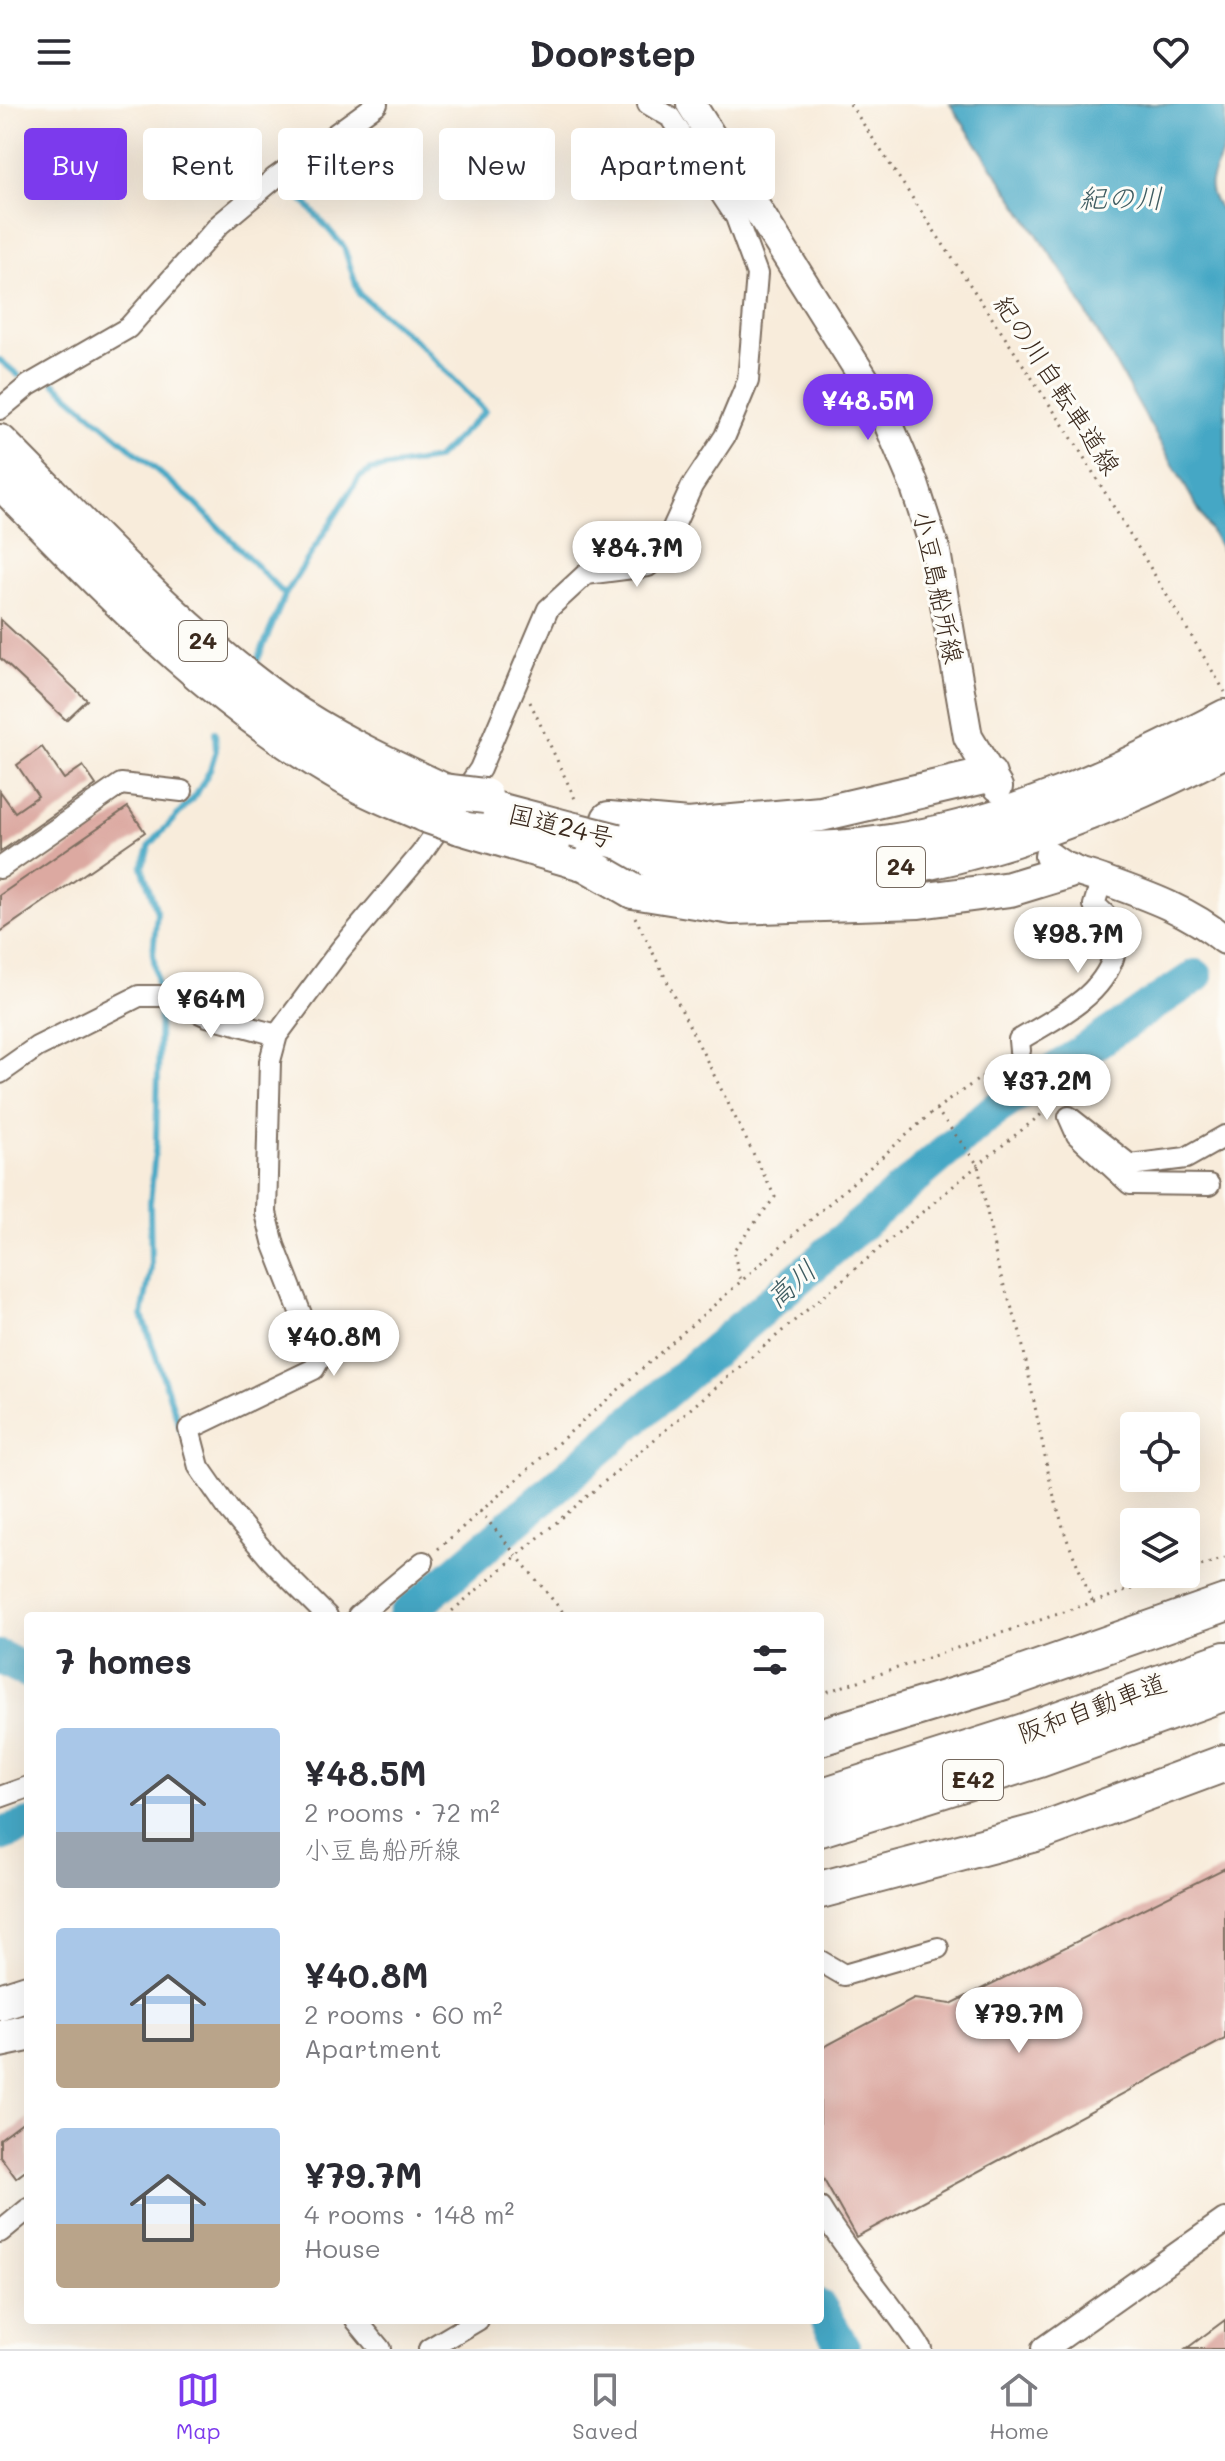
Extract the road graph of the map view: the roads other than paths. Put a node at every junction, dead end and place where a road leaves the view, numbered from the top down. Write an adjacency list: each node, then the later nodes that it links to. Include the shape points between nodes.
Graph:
1 (377, 104): 4 (street, via 220,224 128,328 29,385)
2 (648, 104): 19 (street, via 670,117 736,217 757,274 748,381 725,436 692,486 662,552 648,566 586,574 548,609 480,769 421,854)
3 (691, 104): 10 (main road, 小豆島船所線, via 880,404 936,552 968,737)
4 (0, 409)
5 (0, 442): 12 (highway, 24, via 195,634 283,705)
6 (0, 481): 12 (highway, 24, via 196,672 244,710 353,783)
7 (1225, 717): 9 (highway, 国道24号 / 24)
8 (1225, 750): 9 (highway, 国道24号 / 24)
9 (1154, 769): 14 (highway, 国道24号 / 24, via 1074,820 1002,844 893,869 786,879)
10 (993, 781): 14 (highway, 24, via 821,814 688,826)
11 (182, 791): 16 (street, via 121,784)
12 (434, 803): 13 (highway, 24, bridge)
13 (474, 809): 14 (highway, 24); 14 (highway, 国道24号 / 24, via 586,864)
14 (605, 847): 15 (highway, 24, via 732,907 919,901 1010,889)
15 (1059, 864): 17 (main road)
16 (0, 868)
17 (1102, 879): 18 (main road, via 1204,922); 20 (street, via 1094,905 1109,915 1117,941 1113,964 1085,999 1019,1040)
18 (1225, 940)
19 (277, 1035): 21 (street, via 159,996 139,996 37,1047); 26 (street, via 270,1061 266,1213 319,1360 314,1369 189,1429 199,1467 229,1510)
20 (1020, 1051)
21 (0, 1073)
22 (1225, 1136): 23 (street, via 1186,1158 1130,1165 1069,1117 1077,1135 1130,1184)
23 (1209, 1185)
24 (423, 1562): 27 (street)
25 (1225, 1603): 31 (highway, via 1004,1681)
26 (323, 1612)
27 (363, 1612)
28 (1225, 1660): 30 (highway, 阪和自動車道 / E42)
29 (1225, 1692): 30 (highway, 阪和自動車道 / E42)
30 (1121, 1714): 34 (highway, 阪和自動車道 / E42); 36 (highway, 阪和自動車道 / E42)
31 (824, 1736)
32 (1225, 1763): 37 (highway, via 1039,1832)
33 (24, 1788): 35 (street)
34 (824, 1796)
35 (0, 1797)
36 (824, 1826)
37 (824, 1889)
38 (938, 1948): 39 (street, via 844,1975)
39 (824, 1963)
40 (24, 1996): 41 (highway)
41 (0, 2003)
42 (24, 2034): 43 (highway)
43 (0, 2039)
44 (24, 2212): 47 (street)
45 (824, 2215): 52 (street)
46 (1225, 2221): 53 (street)
47 (0, 2232)
48 (359, 2324): 50 (street)
49 (471, 2324): 51 (street)
50 (380, 2349)
51 (429, 2349)
52 (921, 2349)
53 (1044, 2349)

